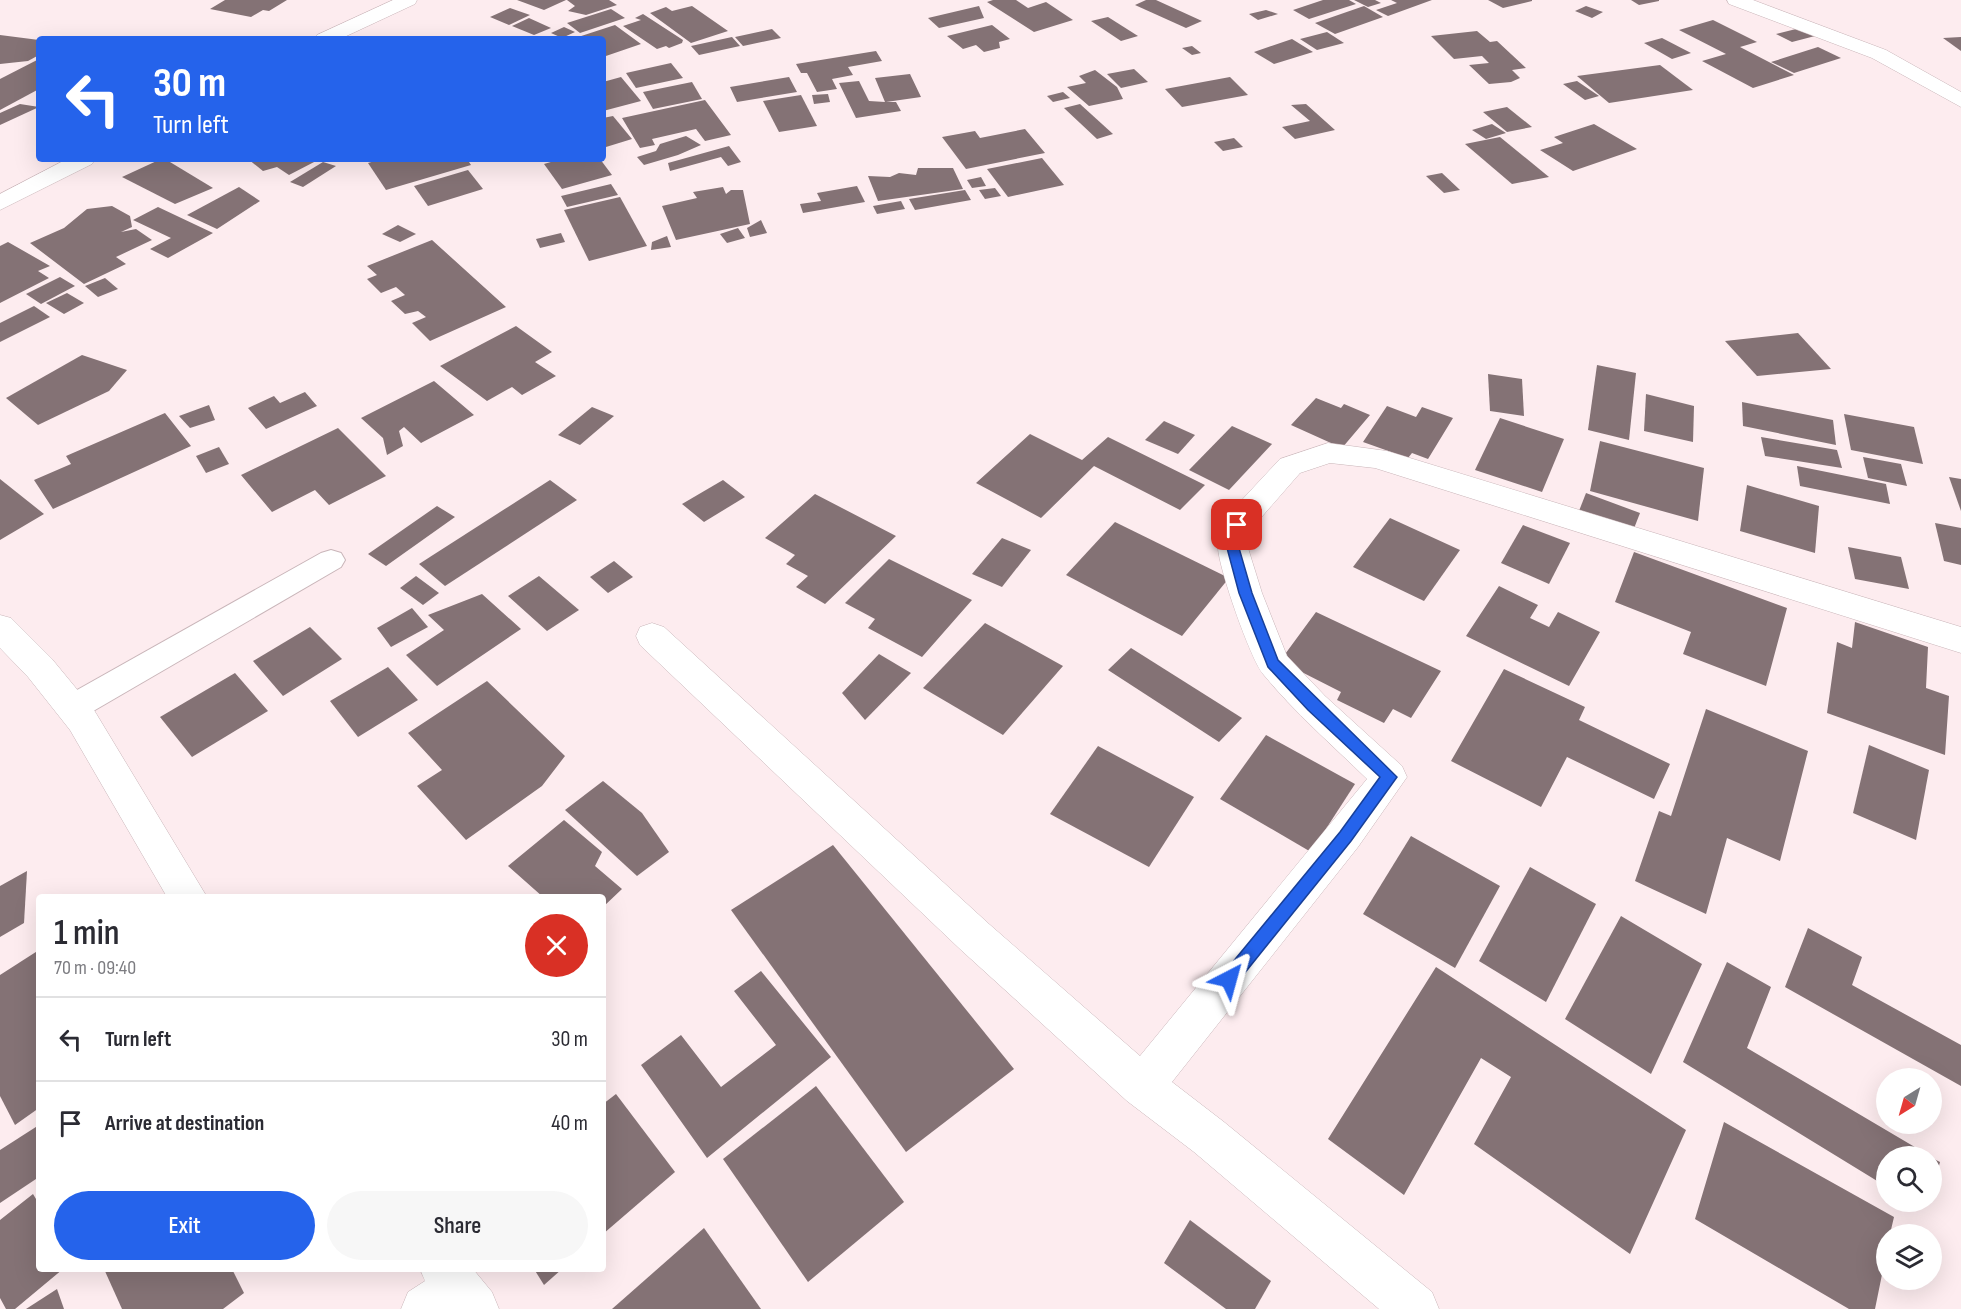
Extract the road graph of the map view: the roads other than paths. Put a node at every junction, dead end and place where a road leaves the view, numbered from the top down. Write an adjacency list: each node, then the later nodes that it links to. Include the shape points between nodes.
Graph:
1 (408, 0): 3 (street)
2 (1736, 0): 4 (street, via 1880,54)
3 (330, 36)
4 (1961, 101)
5 (78, 162): 6 (street)
6 (0, 203)
7 (331, 560): 11 (lane)
8 (0, 627): 11 (street)
9 (652, 636): 13 (street, via 975,937)
10 (1961, 640): 13 (street, via 1377,458 1328,453 1290,466 1237,525 1233,548 1245,593 1273,663 1389,777)
11 (72, 708): 12 (street, via 136,805)
12 (186, 894)
13 (1142, 1086): 14 (street)
14 (1415, 1309)

